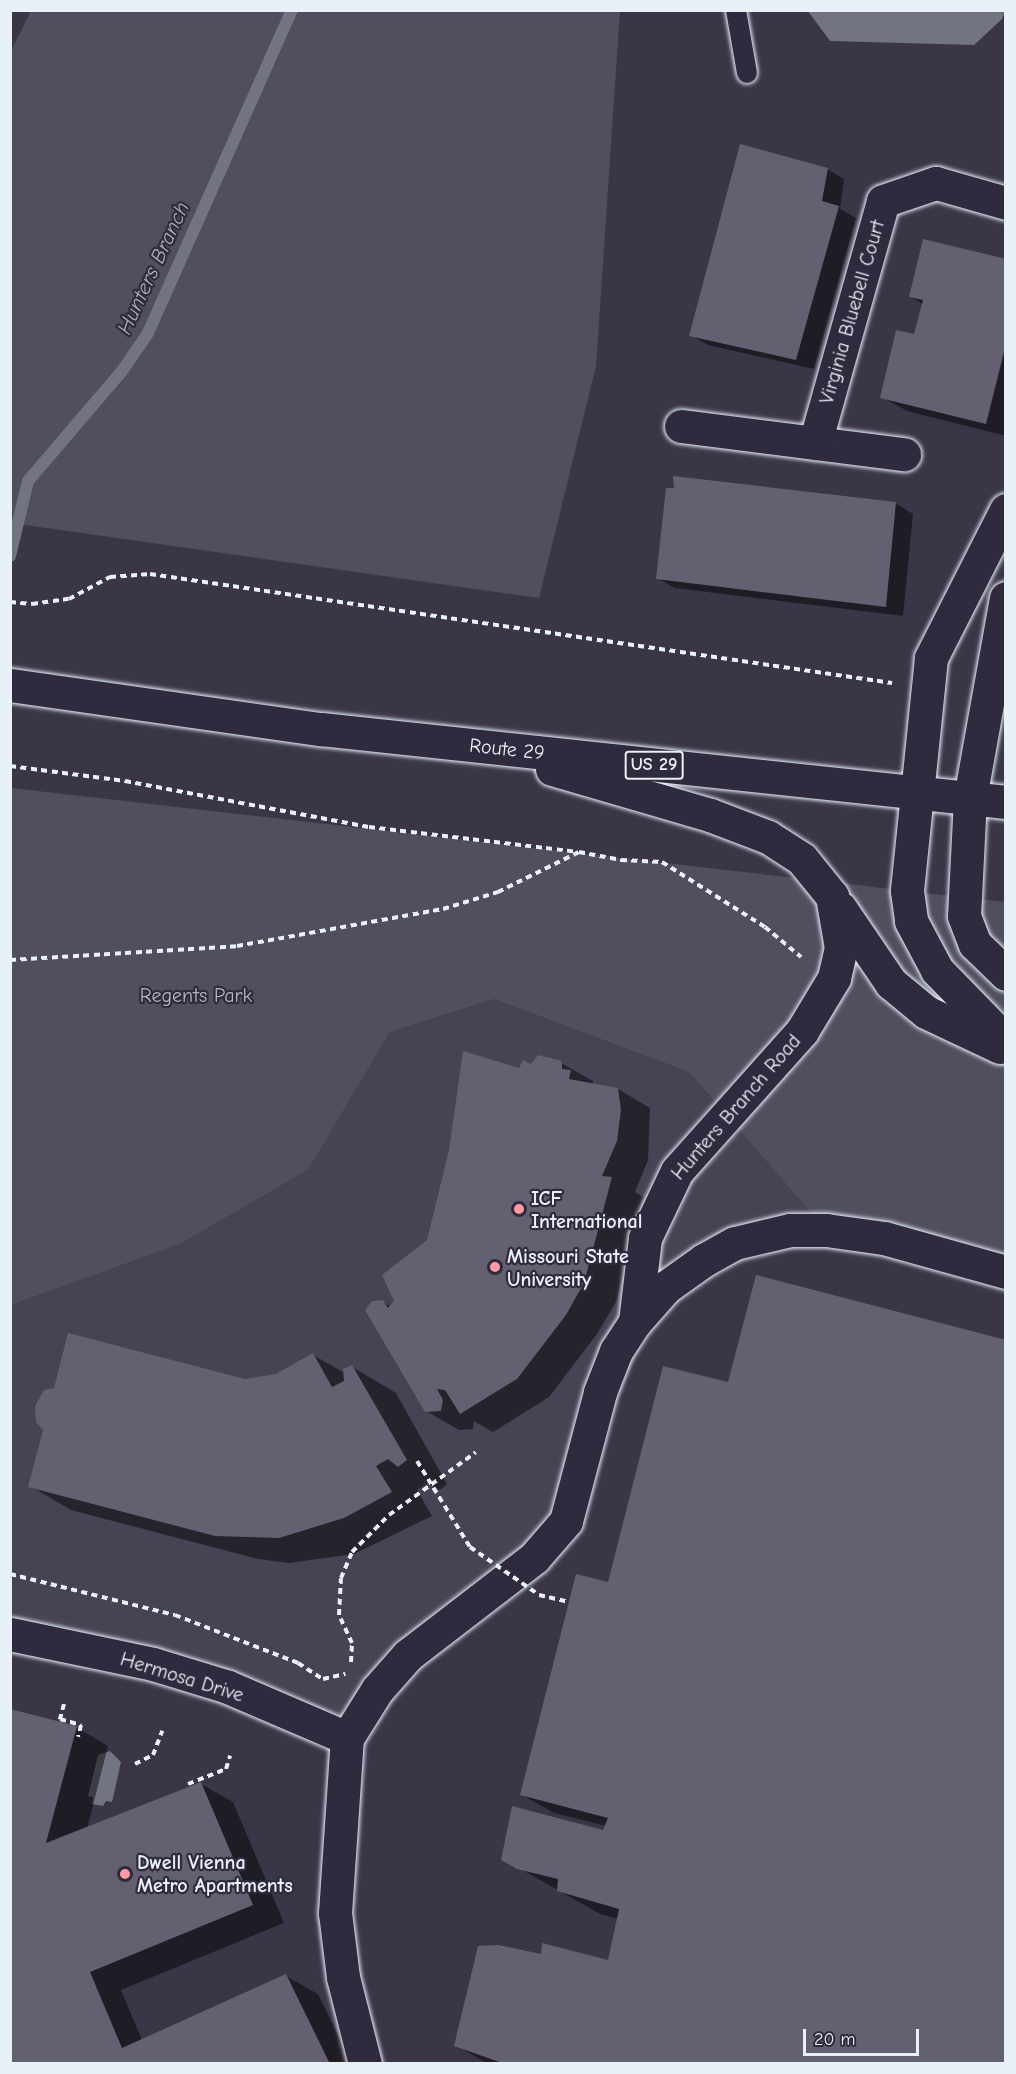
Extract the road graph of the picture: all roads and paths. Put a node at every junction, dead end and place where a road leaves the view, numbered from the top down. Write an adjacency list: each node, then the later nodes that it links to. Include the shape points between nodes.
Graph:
1 (736, 10): 2 (lane)
2 (747, 73)
3 (1005, 203): 5 (street, Virginia Bluebell Court, via 936,183 883,201)
4 (681, 426): 5 (street)
5 (815, 443): 6 (street)
6 (904, 454)
7 (1005, 510): 14 (street, via 931,658)
8 (1005, 598): 15 (street)
9 (10, 602): 10 (path, via 32,604 69,599 110,577 150,574)
10 (894, 683)
11 (10, 685): 12 (street, Route 29 / US 29, via 321,729)
12 (467, 745): 14 (street, Route 29 / US 29); 18 (street, via 710,814 768,837 802,859)
13 (10, 766): 17 (path, via 136,783 369,827)
14 (915, 792): 15 (street, Route 29 / US 29); 22 (street, via 908,891 911,921 937,970)
15 (970, 798): 16 (street, Route 29 / US 29); 21 (street, via 964,916 975,944)
16 (1005, 802)
17 (579, 852): 19 (path, via 498,892 444,909 237,946); 20 (path, via 662,862 765,927)
18 (832, 896): 23 (street, via 891,982 926,1012); 25 (street, Hunters Branch Road, via 841,948 834,978 802,1031 677,1171 645,1238)
19 (10, 960)
20 (805, 961)
21 (1005, 974)
22 (1005, 1041)
23 (1005, 1049)
24 (1005, 1272): 25 (street, Hunters Branch Road, via 884,1238 826,1230 790,1230 735,1243 704,1260 666,1287)
25 (635, 1322): 34 (street, Hunters Branch Road, via 616,1352 600,1392 566,1521 534,1558 408,1655 377,1690)
26 (476, 1452): 28 (path, via 388,1515 352,1552 341,1578 339,1615 352,1643 351,1672 323,1679 298,1663 175,1616)
27 (417, 1461): 29 (path, bridge, via 470,1547 539,1595)
28 (10, 1574)
29 (569, 1602)
30 (10, 1634): 34 (street, Hermosa Drive, via 153,1664 217,1684)
31 (64, 1704): 33 (path, via 60,1719 81,1725)
32 (162, 1731): 36 (path, via 153,1755)
33 (78, 1737)
34 (346, 1738): 38 (street, Hunters Branch Road, via 335,1913 343,1977)
35 (230, 1756): 37 (path, via 226,1769)
36 (135, 1764)
37 (188, 1784)
38 (365, 2064)

